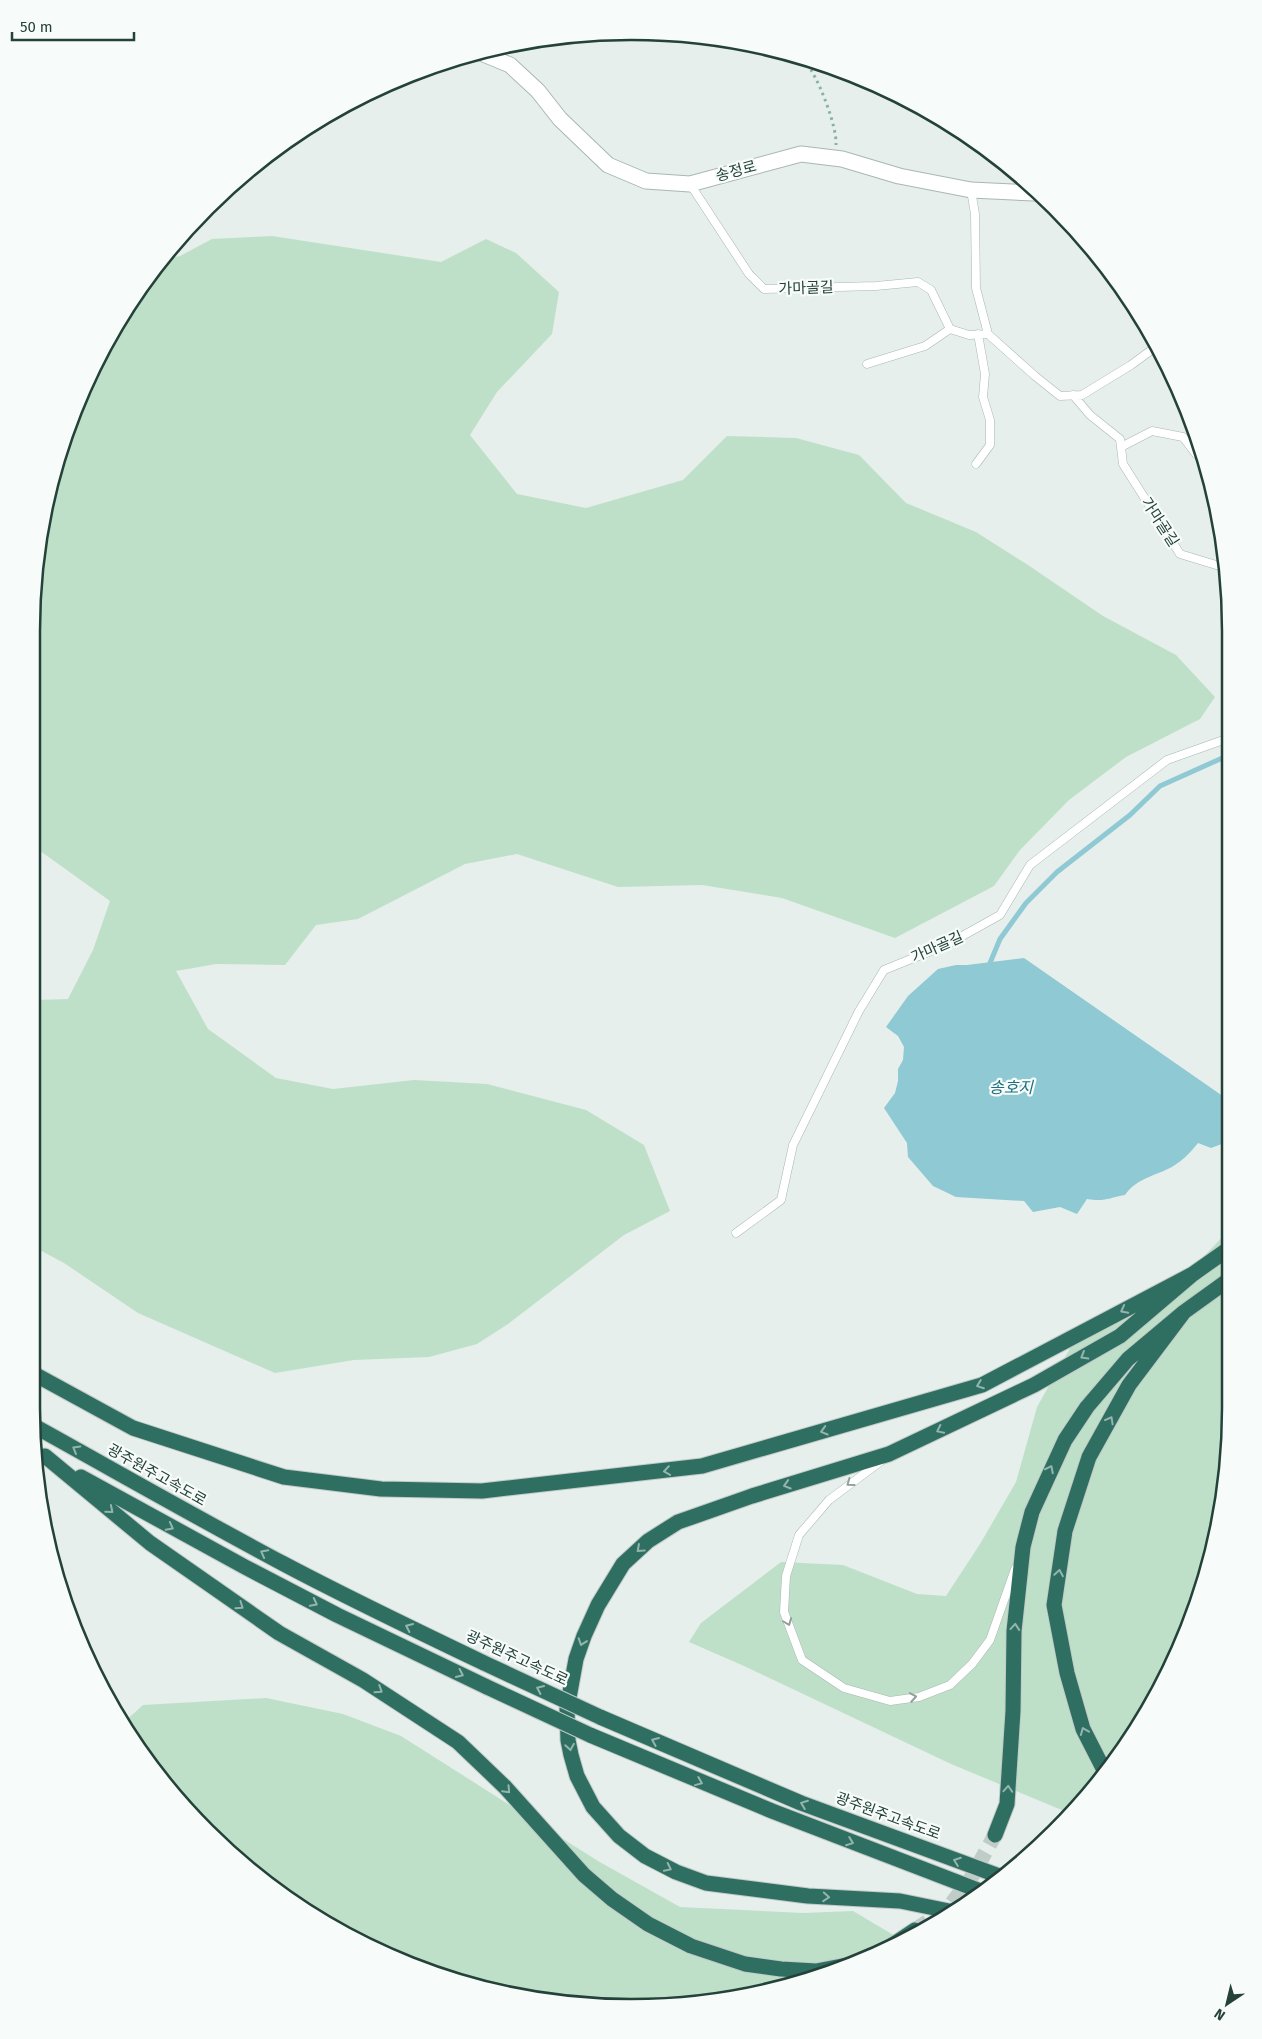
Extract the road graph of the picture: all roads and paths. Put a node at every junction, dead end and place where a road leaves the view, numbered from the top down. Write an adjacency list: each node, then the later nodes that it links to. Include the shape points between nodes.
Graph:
1 (491, 57): 4 (street, 송정로, via 510,65 608,165 646,181)
2 (808, 67): 3 (path, via 824,98 836,136)
3 (834, 158): 4 (street, 송정로, via 801,154); 5 (street, 송정로, via 899,176)
4 (690, 184): 7 (lane, 가마골길, via 749,274 764,289 918,282 931,290)
5 (971, 190): 6 (street, 송정로); 9 (lane, via 975,214 976,288)
6 (1027, 193)
7 (950, 329): 8 (lane, via 969,335); 11 (lane, via 925,346)
8 (978, 334): 9 (lane); 15 (lane, via 985,374 983,397 990,420 990,446)
9 (988, 334): 12 (lane, via 1060,396)
10 (1151, 351): 12 (lane, via 1082,395)
11 (867, 364)
12 (1073, 395): 13 (lane, 가마골길, via 1090,415 1120,439)
13 (1121, 447): 14 (lane, via 1152,431 1183,437); 16 (lane, 가마골길, via 1123,464 1180,554)
14 (1194, 452)
15 (976, 464)
16 (1218, 566)
17 (1222, 740): 18 (lane, 가마골길, via 1167,760 1030,865 1000,915 948,944 884,970 859,1011 793,1145 781,1200)
18 (736, 1233)
19 (1222, 1254): 20 (highway)
20 (1193, 1274): 23 (highway, one-way to 23, via 982,1385 702,1466 482,1491 381,1489 284,1477 133,1428); 26 (highway, one-way to 26, via 1120,1336 1034,1385)
21 (1222, 1284): 22 (highway)
22 (1184, 1312): 28 (highway, one-way to 22, via 1032,1512 1047,1476 1087,1406 1128,1359); 29 (highway, one-way to 22, via 1083,1728 1067,1673 1054,1605 1066,1531 1090,1457 1129,1385)
23 (40, 1377)
24 (41, 1430): 31 (highway, 광주원주고속도로, one-way to 24, bridge, via 801,1802 600,1717 484,1663 285,1565)
25 (41, 1454): 32 (highway, one-way to 32, bridge, via 337,1615 590,1735 781,1815)
26 (889, 1454): 28 (lane, one-way to 28, via 829,1500 800,1535 786,1576 784,1612 802,1660 844,1688 890,1701 919,1697 950,1685 990,1640); 33 (highway, one-way to 33, via 678,1522 648,1541 623,1564 584,1636 576,1660 568,1709 568,1740 578,1776 593,1807 619,1836 645,1856 676,1872 706,1883 808,1896 900,1901)
27 (42, 1455): 34 (highway, one-way to 34, via 150,1543 279,1633 363,1680 458,1742 505,1787 584,1875 648,1924 691,1946 745,1964)
28 (1023, 1547): 30 (highway, one-way to 28, via 1007,1804 1014,1631)
29 (1102, 1765)
30 (995, 1835)
31 (994, 1874)
32 (974, 1889)
33 (942, 1910)
34 (812, 1971)

